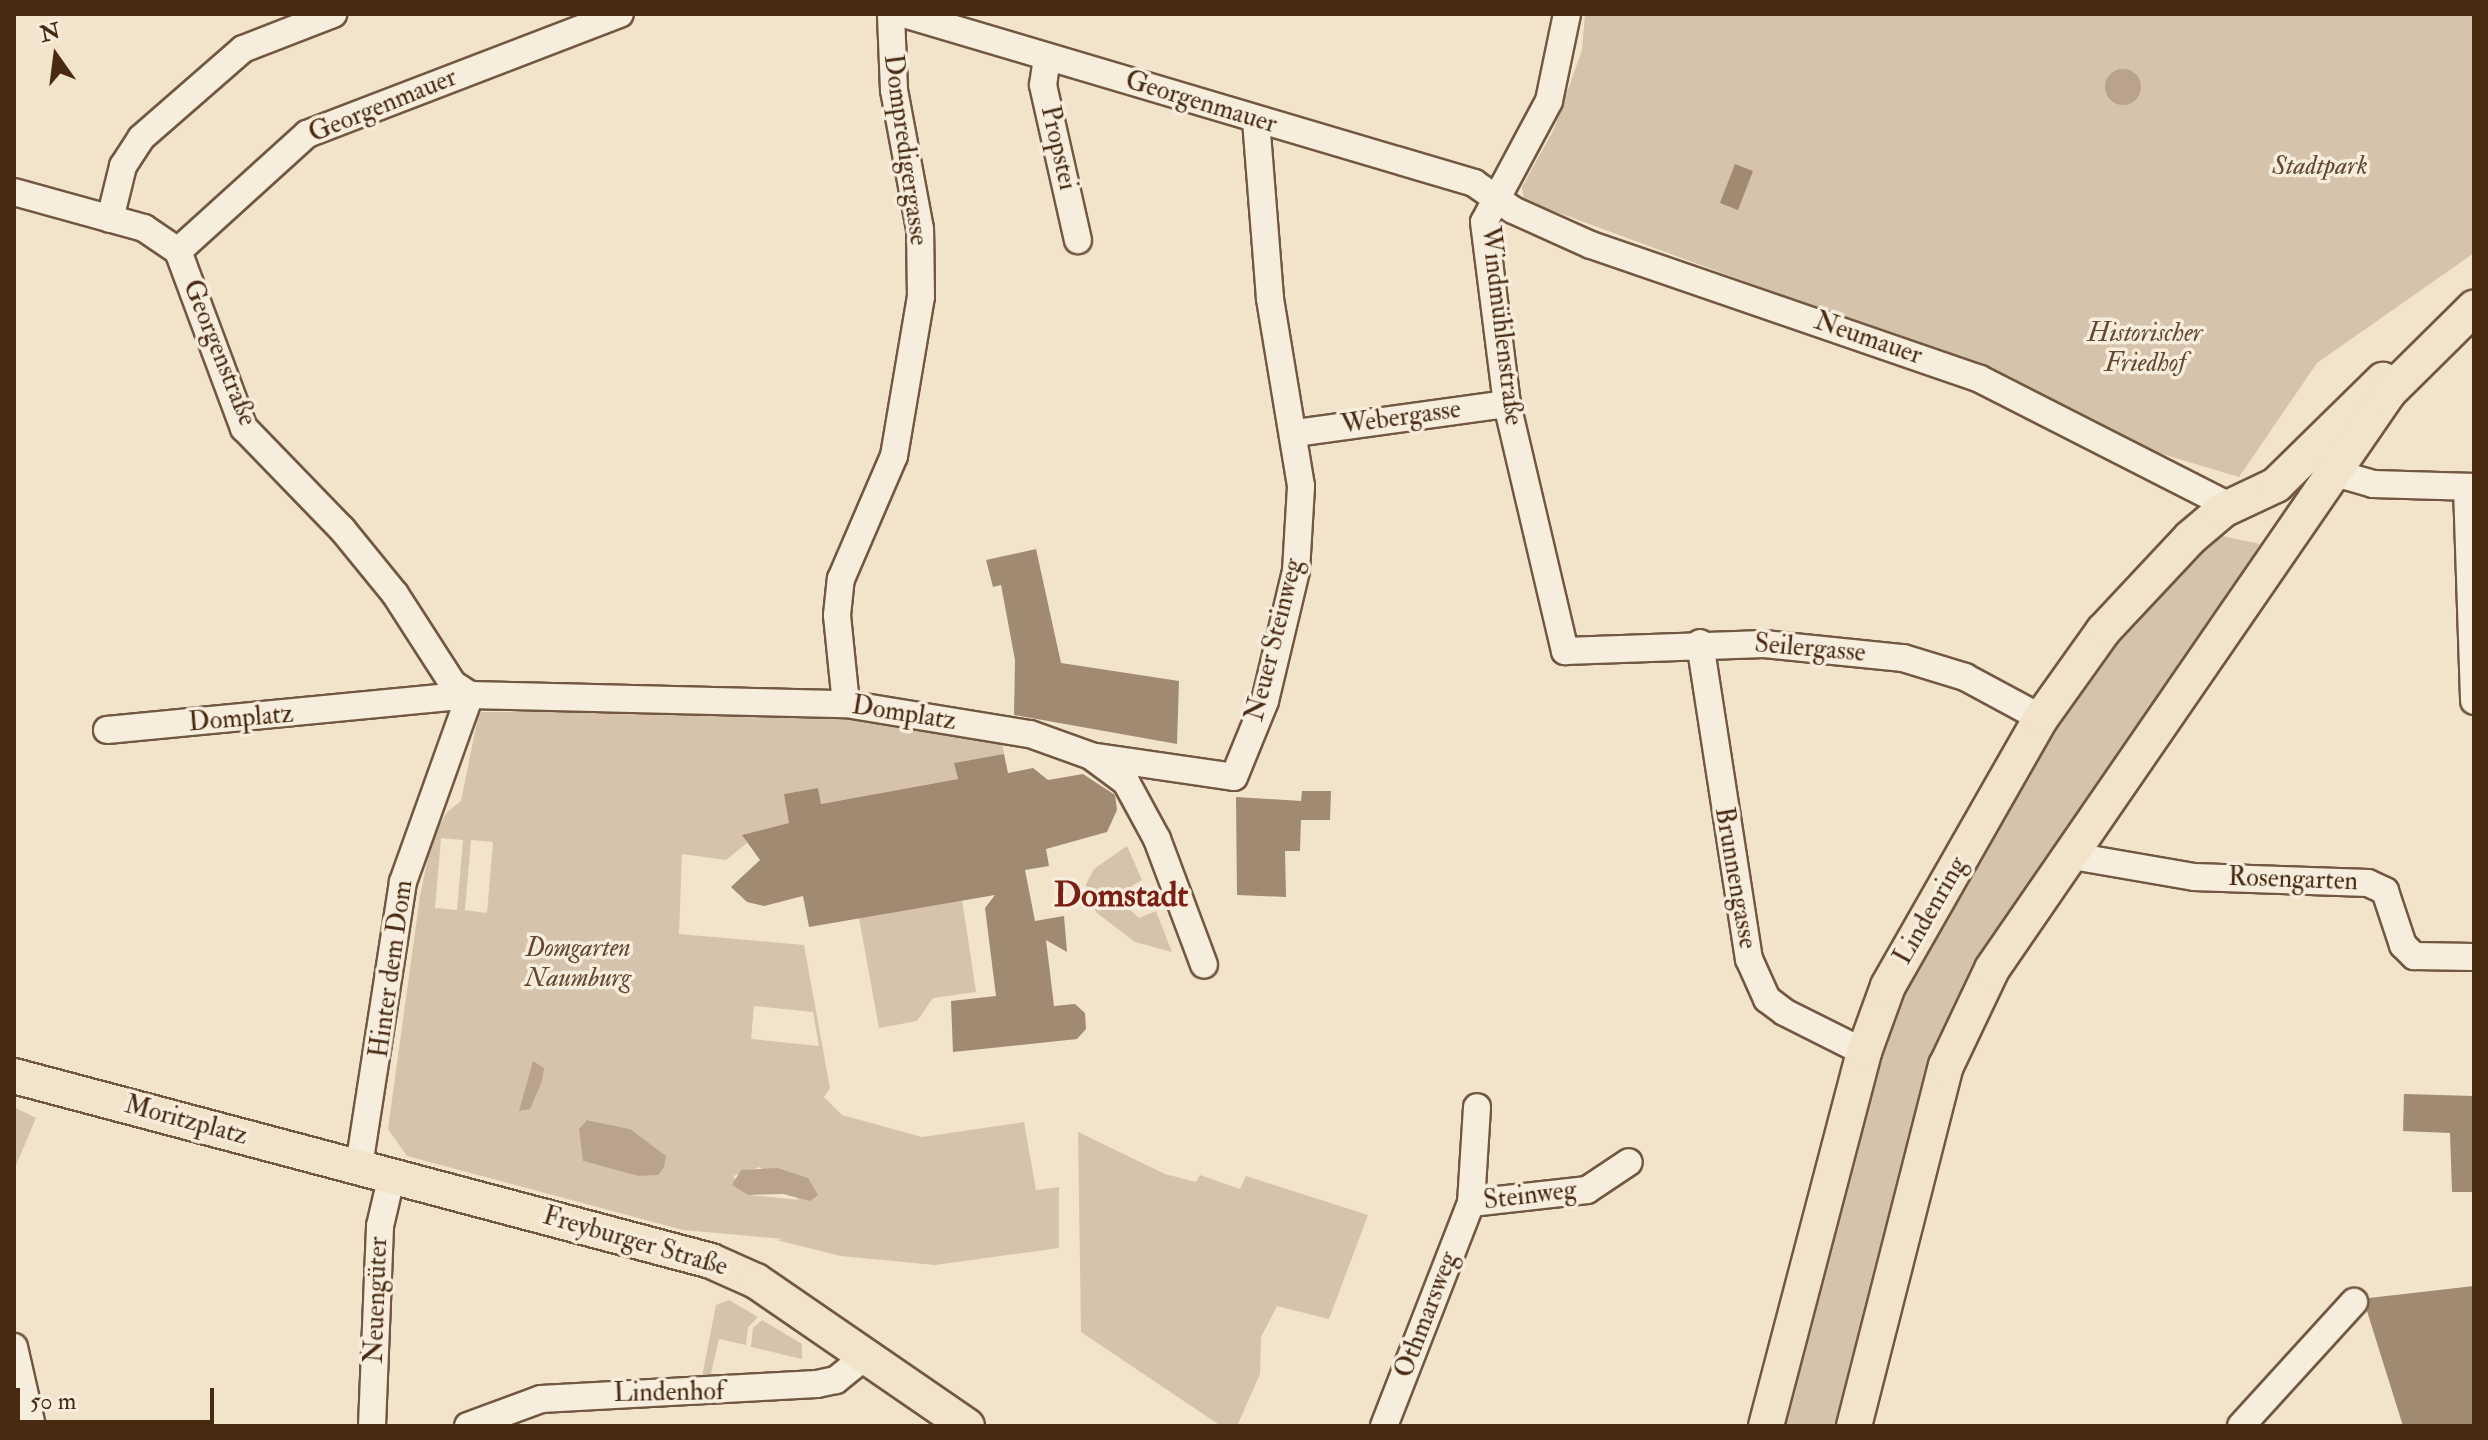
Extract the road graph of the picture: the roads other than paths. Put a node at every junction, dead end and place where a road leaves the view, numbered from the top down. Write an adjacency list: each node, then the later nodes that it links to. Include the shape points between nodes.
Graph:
1 (333, 14): 11 (street, via 243,49 141,138 123,166)
2 (620, 14): 13 (street, Georgenmauer, via 307,134 267,164)
3 (891, 14): 28 (street, Dompredigergasse, via 894,90 920,229 921,297 894,456 841,579 837,615)
4 (904, 14): 6 (street, Georgenmauer)
5 (1567, 14): 10 (street, Windmühlenstraße, via 1549,101)
6 (982, 26): 7 (street, Georgenmauer)
7 (1047, 57): 8 (street, Georgenmauer); 12 (street, Propstei, via 1043,85)
8 (1256, 120): 10 (street, Georgenmauer, via 1474,183); 17 (street, Neuer Steinweg, via 1270,298)
9 (14, 192): 11 (street, Georgenstraße)
10 (1496, 195): 16 (street, Windmühlenstraße, via 1484,222); 22 (street, Neumauer, via 1591,245 1980,379)
11 (110, 219): 13 (street, Georgenstraße, via 144,228)
12 (1078, 240)
13 (178, 251): 26 (street, Georgenstraße, via 244,428 342,529 395,594 453,684)
14 (2474, 308): 15 (main road)
15 (2416, 359): 18 (main road, Lindenring, via 2369,391); 19 (main road)
16 (1507, 404): 17 (street, Webergasse); 25 (street, Windmühlenstraße)
17 (1295, 433): 31 (street, Neuer Steinweg, via 1301,486 1296,571 1265,701 1234,777)
18 (2316, 444): 19 (main road); 21 (main road, Lindenring)
19 (2335, 473): 20 (street, via 2373,484); 23 (main road)
20 (2471, 487): 27 (street)
21 (2264, 492): 22 (main road, Lindenring); 23 (main road, via 2289,499)
22 (2231, 507): 29 (main road, Lindenring, via 2190,538 2103,631)
23 (2299, 523): 32 (main road)
24 (1700, 643): 25 (street, Seilergasse); 29 (street, Seilergasse, via 1903,658 1965,677); 35 (street, Brunnengasse, via 1749,959 1775,1005)
25 (1565, 651)
26 (470, 695): 28 (street, Domplatz); 30 (street, Domplatz); 39 (street, Hinter dem Dom, via 403,882)
27 (2474, 701)
28 (846, 704): 31 (street, Domplatz, via 1030,734)
29 (2041, 718): 35 (main road, Lindenring, via 1888,986)
30 (107, 730)
31 (1091, 756): 34 (street, Domplatz, via 1132,793 1157,839)
32 (2067, 855): 33 (street, Rosengarten, via 2194,877 2368,883 2385,891 2403,945 2414,956); 51 (main road, via 1992,969 1946,1066)
33 (2474, 957)
34 (1204, 965)
35 (1864, 1052): 50 (main road, Lindenring)
36 (14, 1076): 39 (main road, Moritzplatz)
37 (1477, 1107): 41 (street, Steinweg)
38 (1629, 1162): 41 (street, Steinweg, via 1587,1190)
39 (359, 1166): 40 (main road, Freyburger Straße)
40 (392, 1175): 44 (main road, Freyburger Straße, via 711,1261 756,1281); 46 (street, Neuengüter, via 380,1226)
41 (1471, 1203): 49 (street, Othmarsweg)
42 (2354, 1302): 52 (street)
43 (14, 1347): 45 (street)
44 (866, 1356): 47 (street, Lindenhof, via 836,1380 817,1384 541,1399); 48 (main road, Freyburger Straße)
45 (32, 1426)
46 (372, 1426)
47 (468, 1426)
48 (967, 1426)
49 (1384, 1426)
50 (1766, 1426)
51 (1854, 1426)
52 (2241, 1426)

